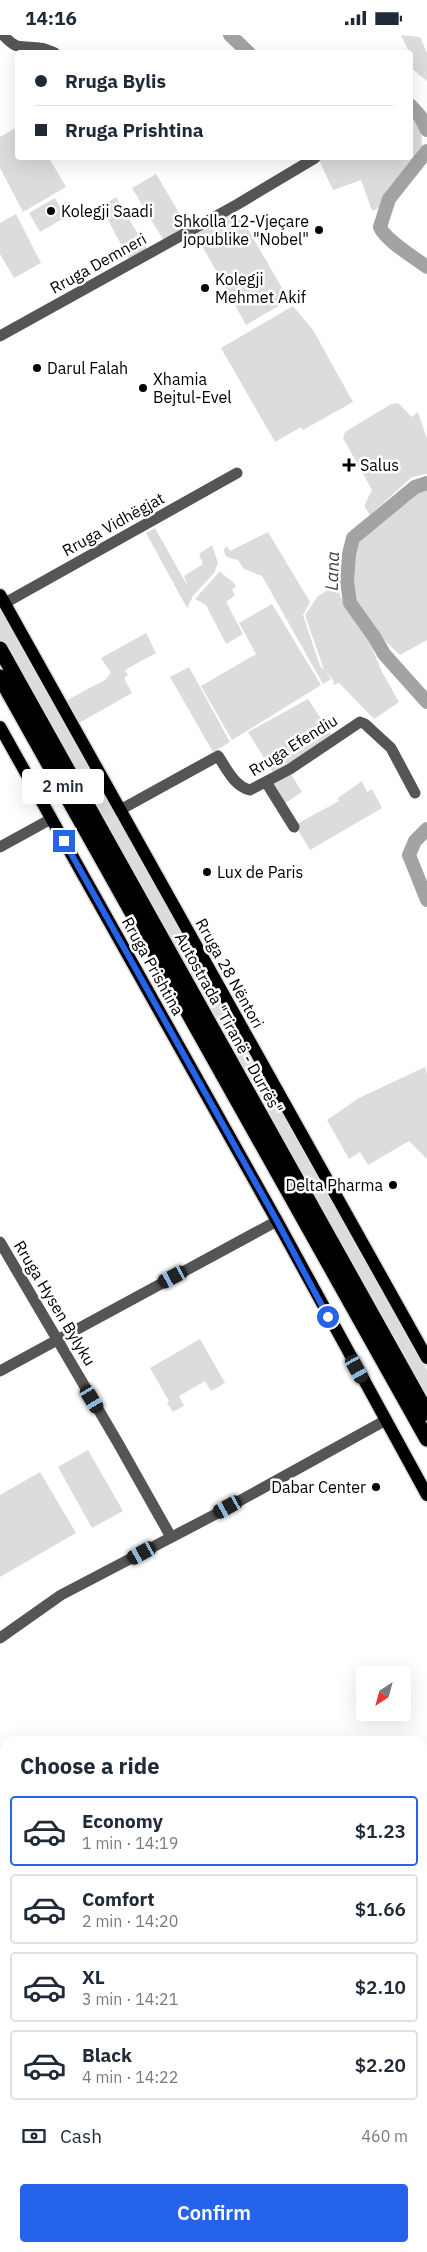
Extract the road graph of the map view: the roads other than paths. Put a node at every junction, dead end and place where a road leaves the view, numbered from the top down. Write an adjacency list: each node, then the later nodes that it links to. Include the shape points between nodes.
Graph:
1 (2, 35): 2 (street, via 18,48)
2 (46, 50)
3 (313, 160): 4 (street, Rruga Demneri, via 238,205)
4 (0, 336)
5 (237, 473): 6 (street, Rruga Vidhëgjat)
6 (2, 599): 12 (main road, Rruga 28 Nëntori)
7 (0, 649): 21 (highway, Autostrada "Tiranë - Durrës")
8 (0, 677): 23 (highway, Autostrada "Tiranë - Durrës")
9 (0, 727): 13 (main road, Rruga Prishtina)
10 (266, 782): 11 (street, Rruga Efendiu, via 360,722 391,748); 12 (street, Rruga Efendiu, via 250,790 240,787 218,756); 14 (street)
11 (415, 793)
12 (120, 810): 19 (main road, Rruga 28 Nëntori)
13 (51, 819): 15 (street); 16 (main road, Rruga Prishtina)
14 (294, 827)
15 (0, 847)
16 (277, 1221): 18 (street); 22 (main road, Rruga Prishtina)
17 (0, 1242): 18 (street, Rruga Hysen Bylyku)
18 (57, 1339): 20 (street); 25 (street, Rruga Hysen Bylyku)
19 (427, 1358)
20 (0, 1371)
21 (427, 1413)
22 (386, 1420): 24 (main road, Rruga Prishtina); 25 (street)
23 (427, 1439)
24 (427, 1495)
25 (171, 1537): 26 (street, via 61,1595)
26 (0, 1638)

